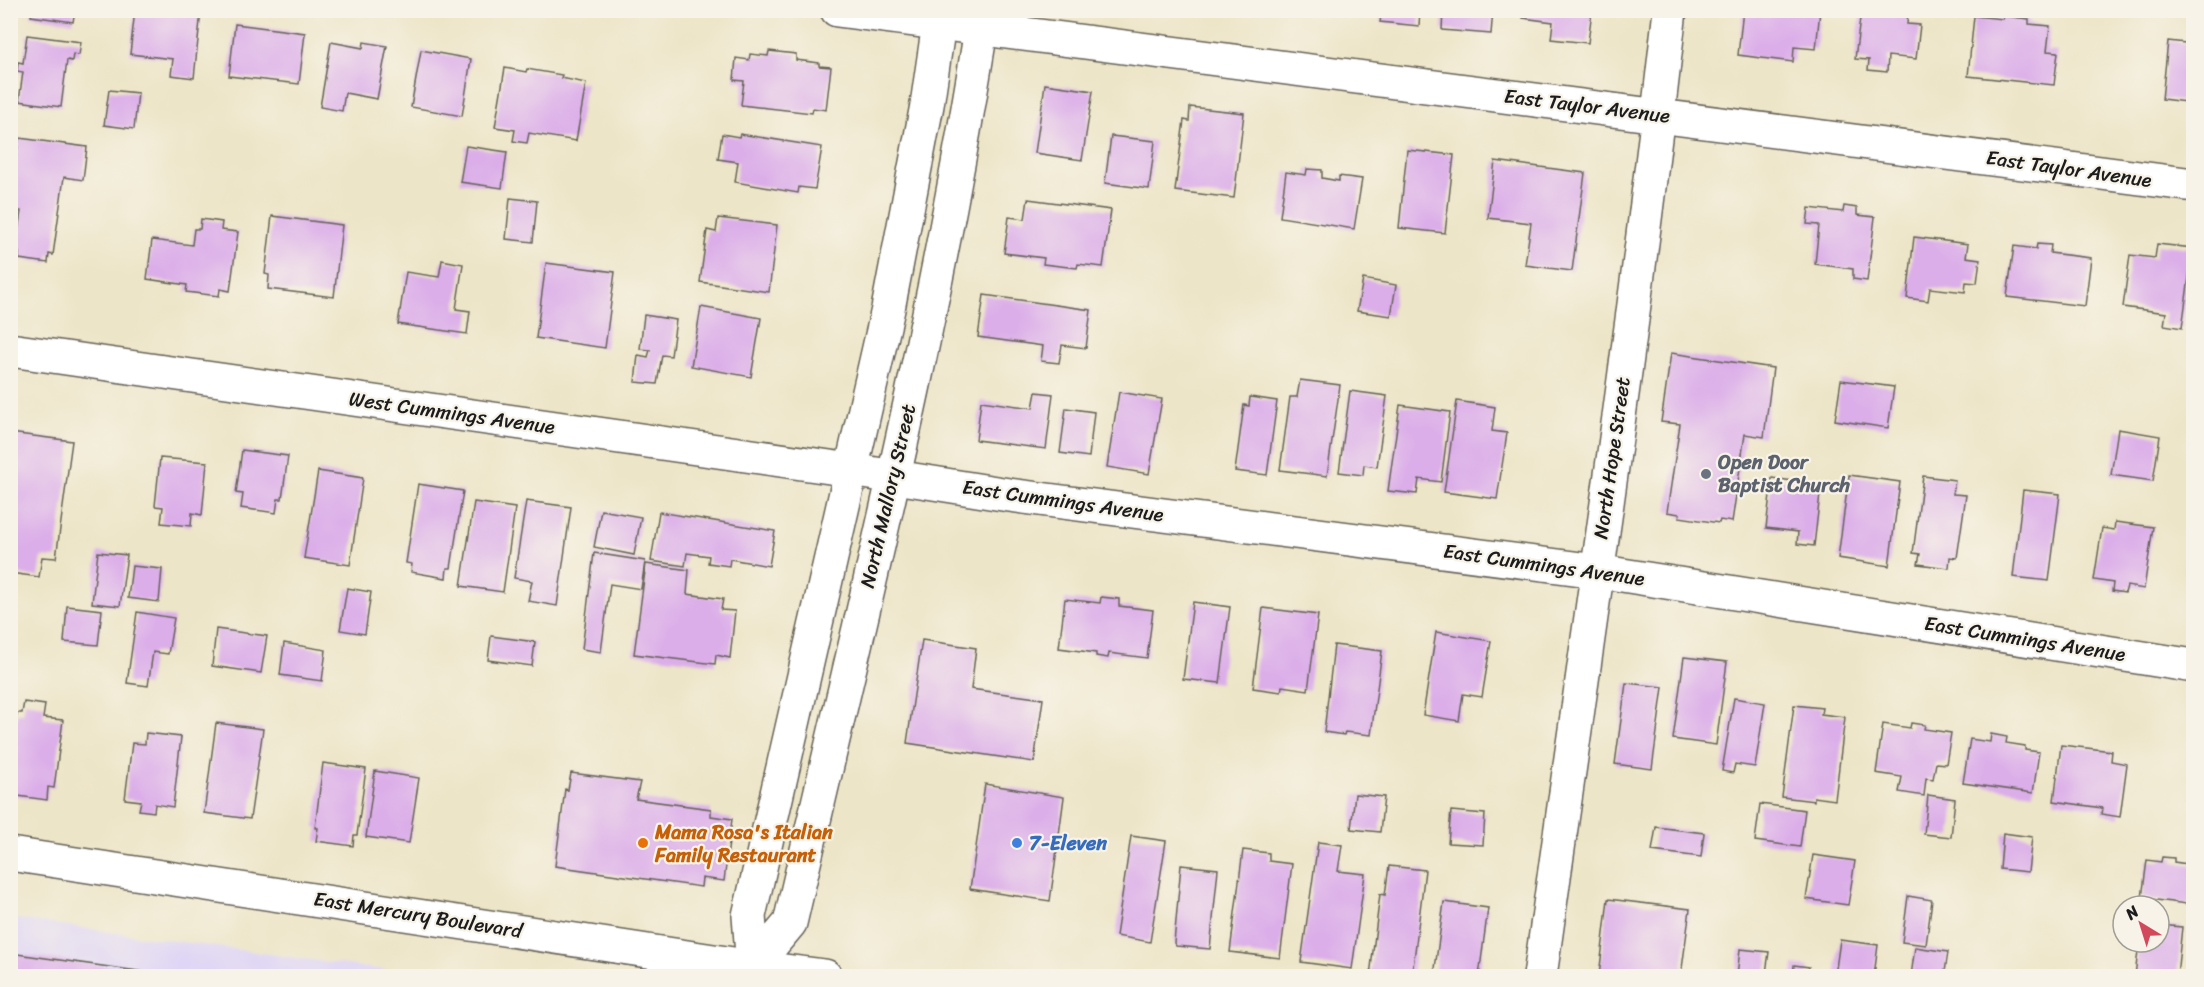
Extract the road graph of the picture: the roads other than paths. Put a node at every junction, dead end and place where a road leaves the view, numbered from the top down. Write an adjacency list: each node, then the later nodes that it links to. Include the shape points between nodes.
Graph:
1 (837, 10): 3 (street, East Taylor Avenue)
2 (1670, 10): 5 (street, North Hope Street)
3 (940, 17): 4 (street, East Taylor Avenue); 8 (street, North Mallory Street, via 888,309)
4 (982, 20): 5 (street, East Taylor Avenue); 9 (street, North Mallory Street, via 938,267)
5 (1658, 115): 6 (street, East Taylor Avenue); 10 (street, North Hope Street)
6 (2193, 185)
7 (10, 350): 8 (street, West Cummings Avenue)
8 (851, 470): 9 (street, West Cummings Avenue); 13 (street, North Mallory Street, via 749,916)
9 (893, 477): 10 (street, East Cummings Avenue); 13 (street, North Mallory Street, via 790,923)
10 (1597, 571): 11 (street, East Cummings Avenue); 15 (street, North Hope Street)
11 (2193, 666)
12 (10, 854): 13 (street, East Mercury Boulevard)
13 (752, 972): 14 (street, East Mercury Boulevard)
14 (825, 976)
15 (1540, 976)

